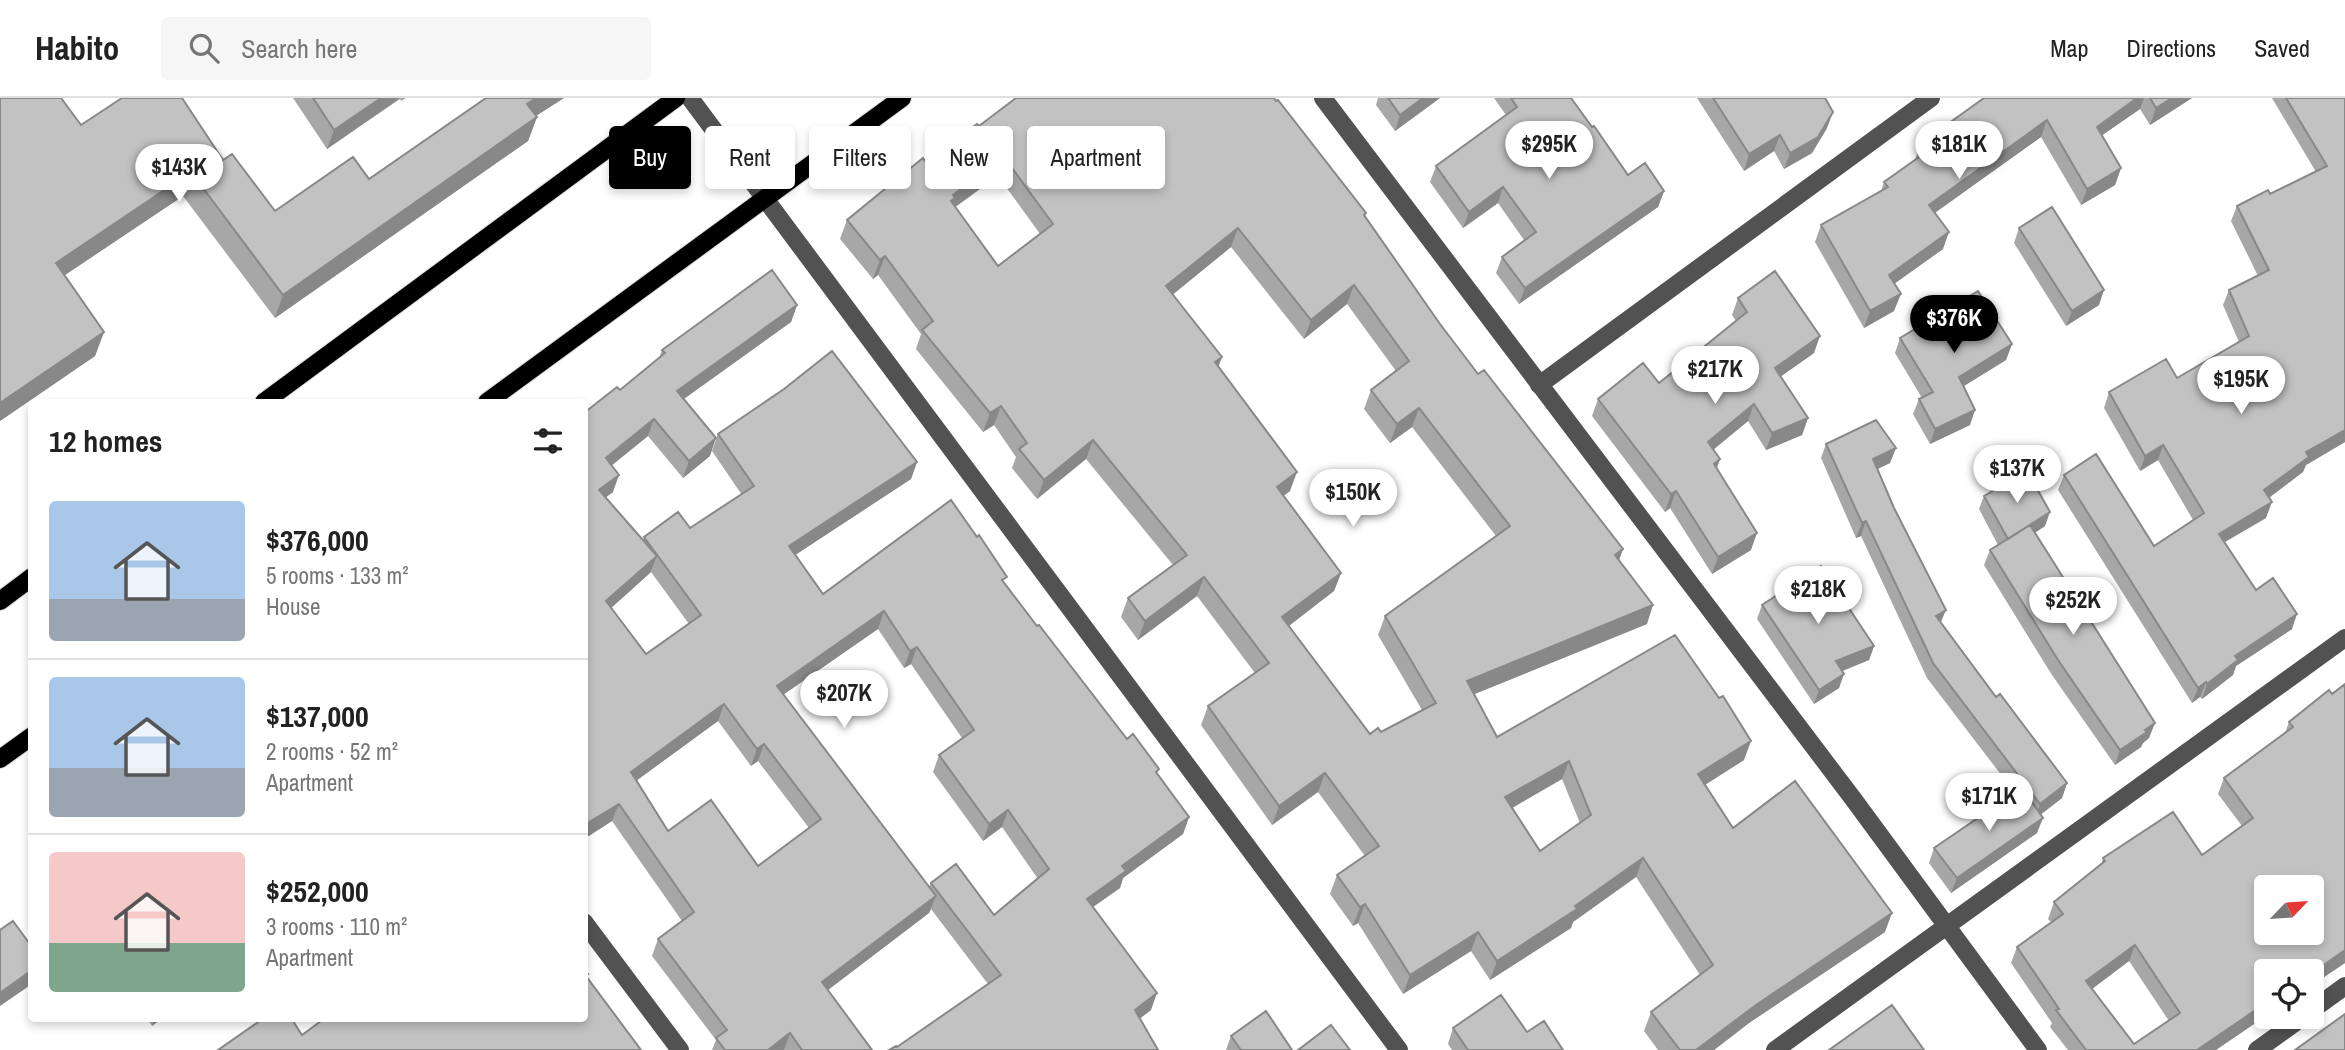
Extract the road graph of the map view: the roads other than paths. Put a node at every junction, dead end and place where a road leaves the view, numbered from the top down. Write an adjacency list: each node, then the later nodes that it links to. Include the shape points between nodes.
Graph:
1 (676, 98): 8 (main road)
2 (690, 98): 6 (street)
3 (902, 98): 6 (main road)
4 (1323, 98): 7 (street)
5 (1931, 98): 7 (street)
6 (764, 199): 9 (main road); 21 (street)
7 (1539, 385): 15 (street)
8 (268, 399)
9 (491, 399)
10 (28, 580): 11 (main road)
11 (0, 601)
12 (2345, 638): 15 (street)
13 (28, 739): 14 (main road)
14 (0, 760)
15 (1947, 926): 22 (street); 23 (street)
16 (588, 927): 20 (street)
17 (2345, 986): 18 (street)
18 (2324, 1001)
19 (2286, 1029): 24 (street)
20 (680, 1050)
21 (1398, 1050)
22 (1776, 1050)
23 (2038, 1050)
24 (2257, 1050)

